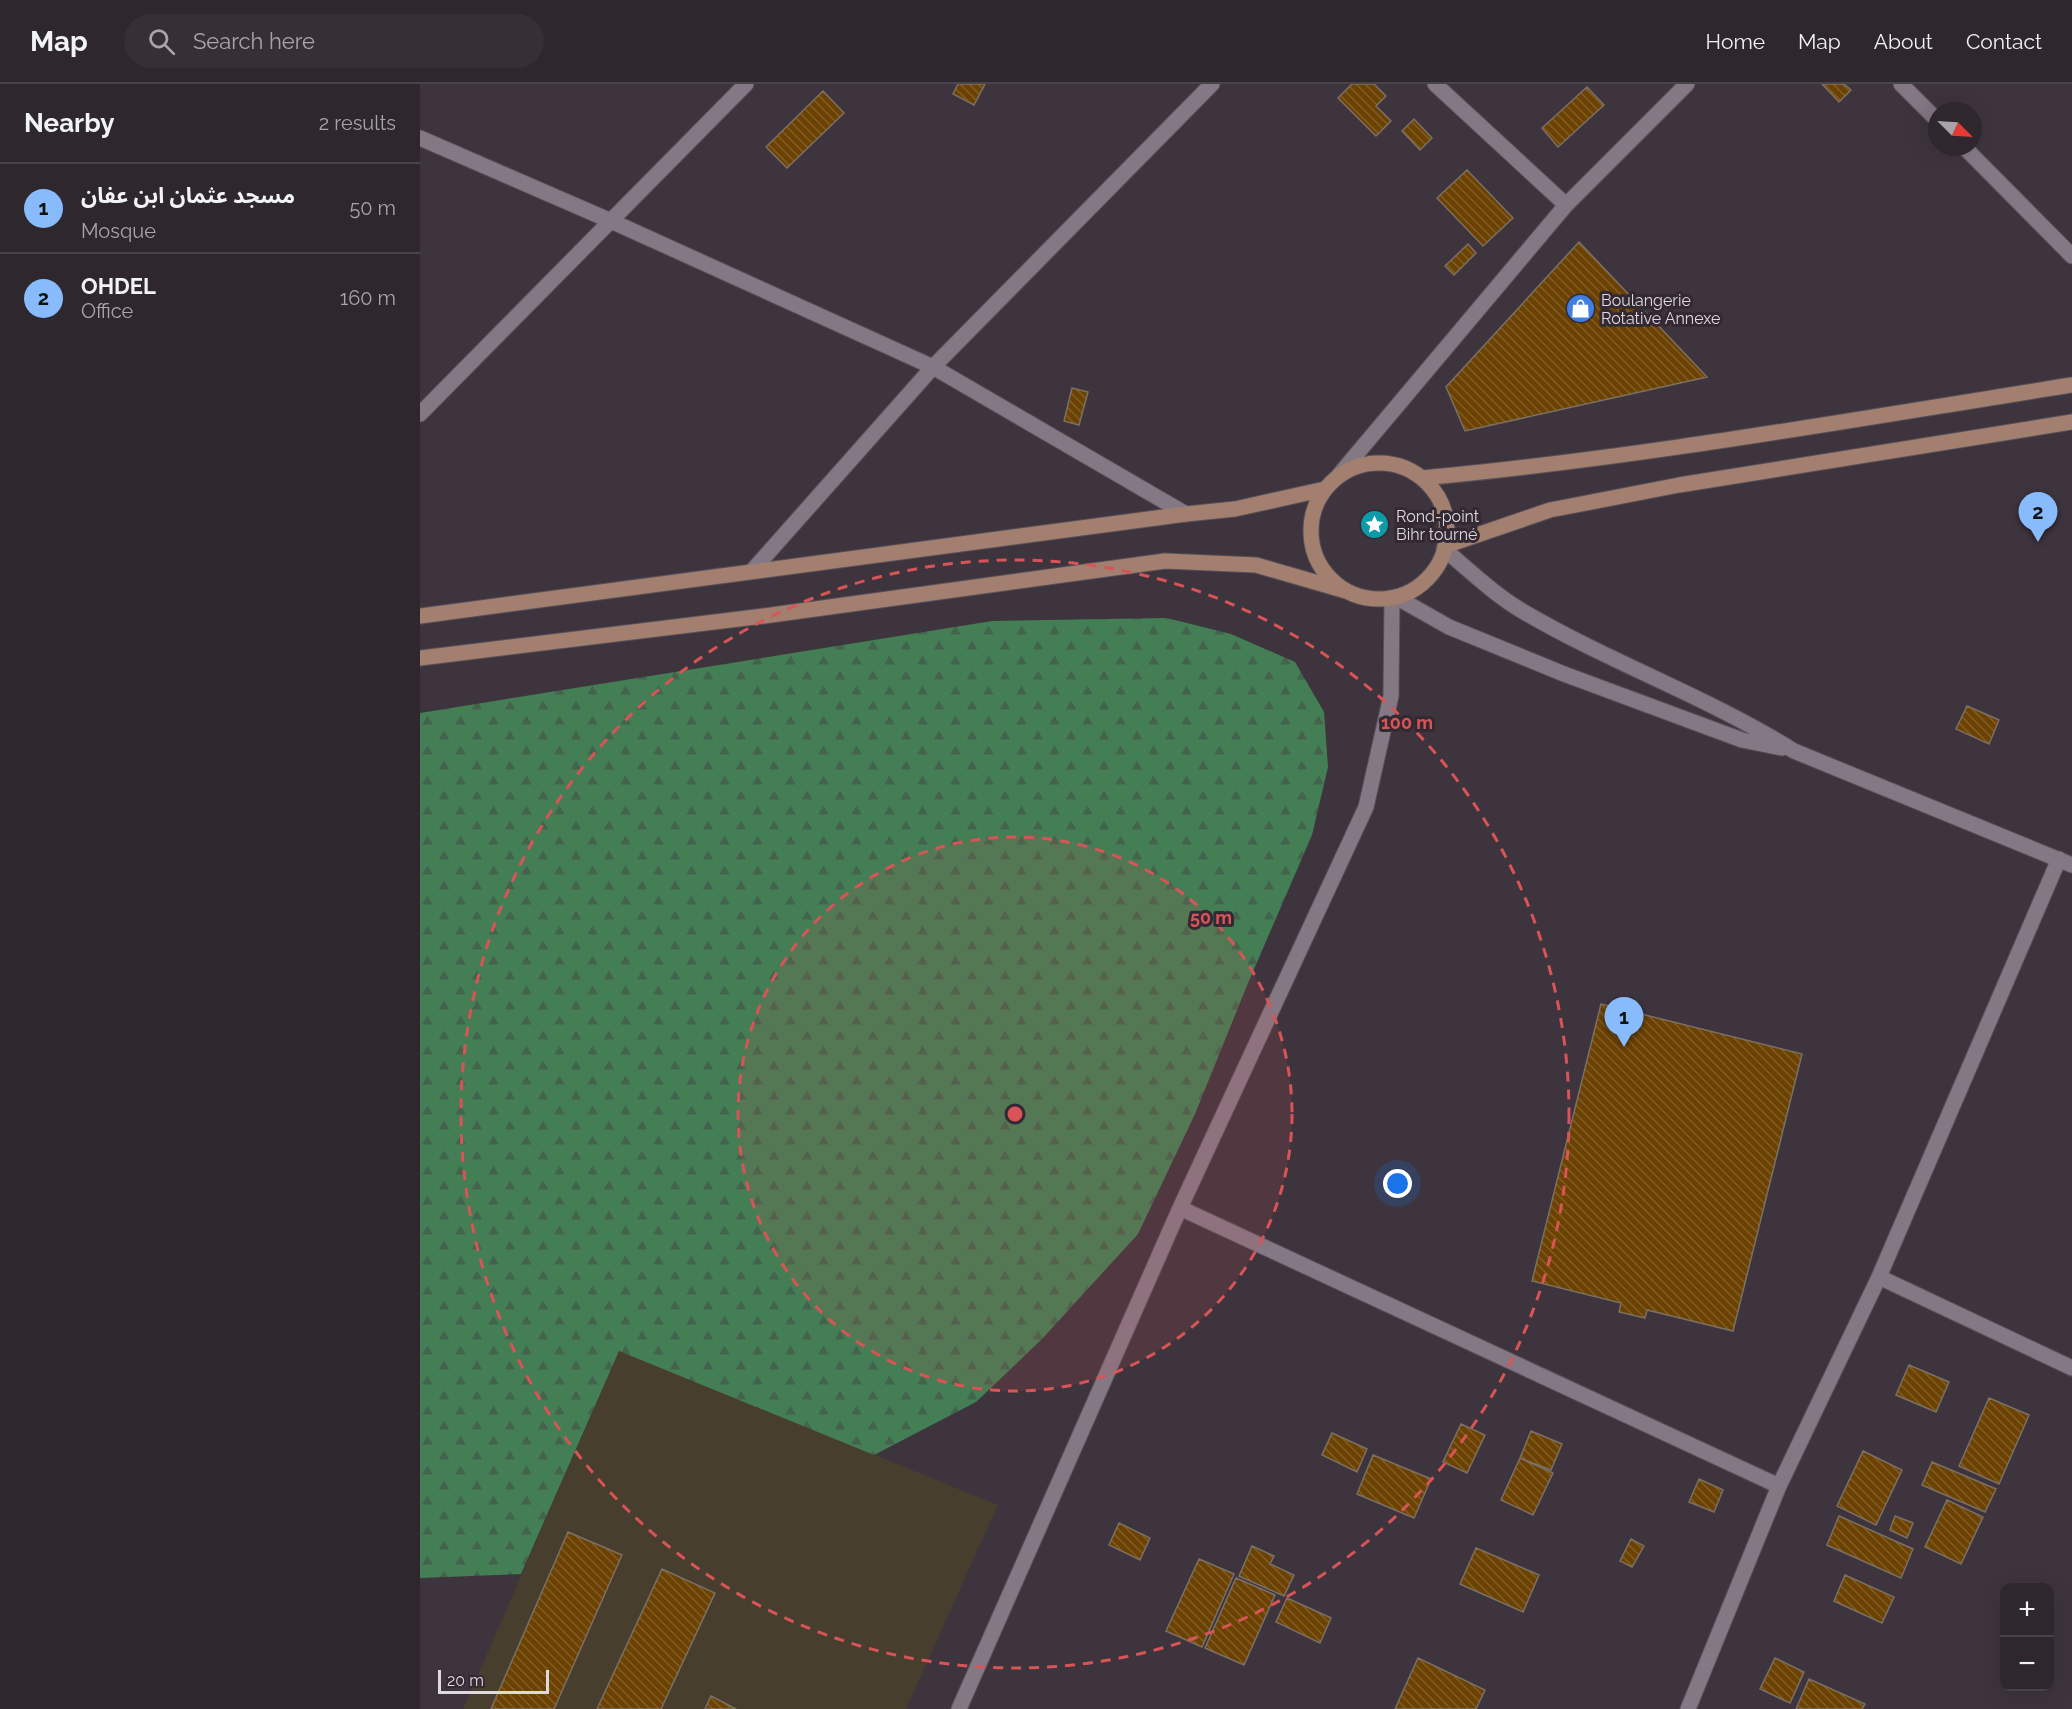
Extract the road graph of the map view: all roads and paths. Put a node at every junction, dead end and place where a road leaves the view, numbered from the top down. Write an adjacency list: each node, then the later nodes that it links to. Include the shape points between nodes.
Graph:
1 (746, 84): 10 (street)
2 (1212, 84): 12 (street)
3 (1435, 84): 9 (street)
4 (1687, 84): 9 (street)
5 (1901, 84): 6 (street)
6 (1928, 111)
7 (420, 138): 10 (street)
8 (1973, 156): 11 (street)
9 (1566, 205): 16 (street)
10 (611, 221): 12 (street); 14 (street)
11 (2072, 256)
12 (933, 367): 19 (street); 21 (street)
13 (2072, 385): 17 (main road, via 1666,450)
14 (420, 414)
15 (2072, 422): 20 (main road, via 1690,483 1550,510)
16 (1339, 476): 17 (main road, via 1359,466 1381,462); 18 (main road)
17 (1422, 478): 20 (main road, via 1440,501 1445,516)
18 (1325, 489): 19 (main road, via 1235,509); 22 (main road, via 1310,526 1312,545 1318,564 1330,580)
19 (1185, 514): 21 (main road)
20 (1444, 548): 23 (main road, via 1438,566 1426,580); 26 (street, via 1522,611 1756,727)
21 (752, 571): 24 (main road)
22 (1346, 591): 23 (main road, via 1376,600); 25 (main road, via 1256,565 1165,561)
23 (1394, 598): 26 (street, via 1449,627 1564,674 1742,740); 28 (street, via 1391,696 1366,807)
24 (420, 616)
25 (420, 658)
26 (1794, 751): 27 (street)
27 (2066, 862): 29 (street)
28 (1180, 1208): 31 (street); 32 (street)
29 (1879, 1278): 30 (street); 31 (street)
30 (2072, 1368)
31 (1779, 1486): 33 (street)
32 (958, 1709)
33 (1688, 1709)

